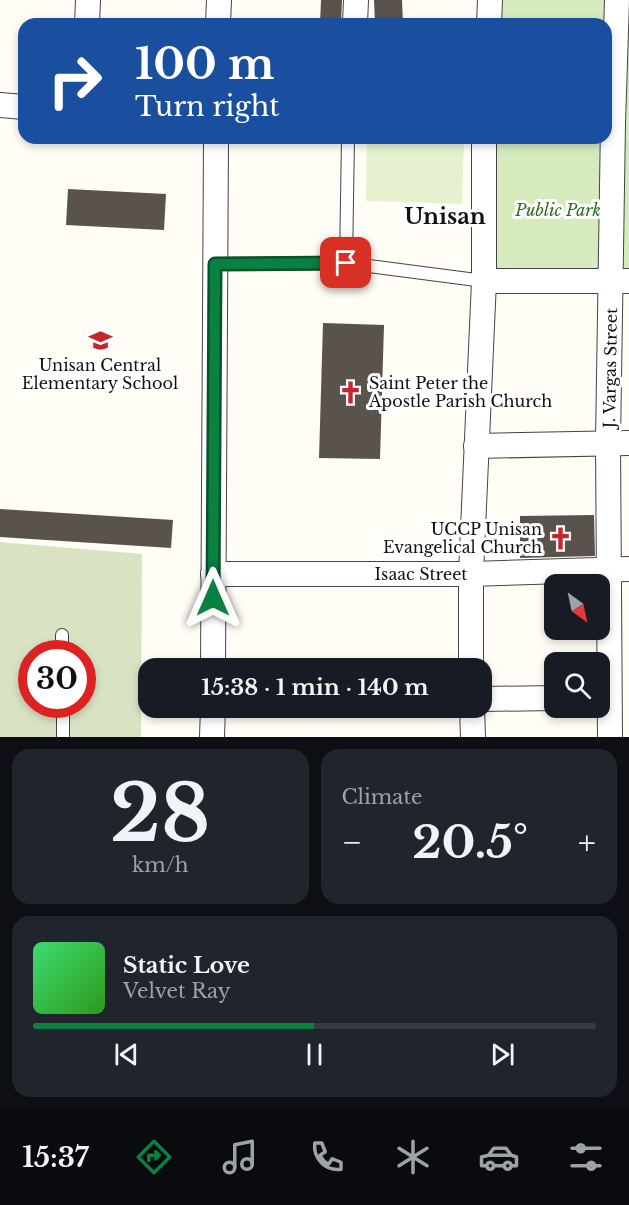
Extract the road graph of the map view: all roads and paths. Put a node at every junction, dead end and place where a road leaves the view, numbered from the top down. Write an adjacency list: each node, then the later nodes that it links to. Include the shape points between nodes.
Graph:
1 (88, 0): 6 (street)
2 (219, 0): 7 (street)
3 (356, 0): 8 (street)
4 (490, 0): 9 (street)
5 (617, 0): 12 (street, J. Vargas Street)
6 (87, 18)
7 (218, 18)
8 (355, 18)
9 (489, 18)
10 (0, 105): 11 (street)
11 (18, 106)
12 (616, 123): 19 (street, J. Vargas Street)
13 (216, 144): 17 (street)
14 (348, 144): 16 (lane)
15 (484, 144): 18 (street)
16 (346, 263): 17 (lane); 18 (lane)
17 (215, 264): 24 (street)
18 (484, 281): 19 (street); 21 (street)
19 (620, 281): 20 (street, J. Vargas Street)
20 (619, 442): 21 (street); 22 (street, J. Vargas Street)
21 (476, 446): 23 (street)
22 (619, 569): 23 (street, Isaac Street); 29 (street, J. Vargas Street)
23 (471, 573): 24 (street, Isaac Street); 28 (street)
24 (213, 574): 27 (street)
25 (62, 635): 26 (lane)
26 (62, 640)
27 (213, 658)
28 (471, 658)
29 (613, 697): 38 (street, J. Vargas Street)
30 (544, 698): 31 (street)
31 (492, 699)
32 (63, 718): 35 (lane)
33 (213, 718): 36 (street)
34 (472, 718): 37 (street)
35 (63, 737)
36 (212, 737)
37 (473, 737)
38 (610, 737)

